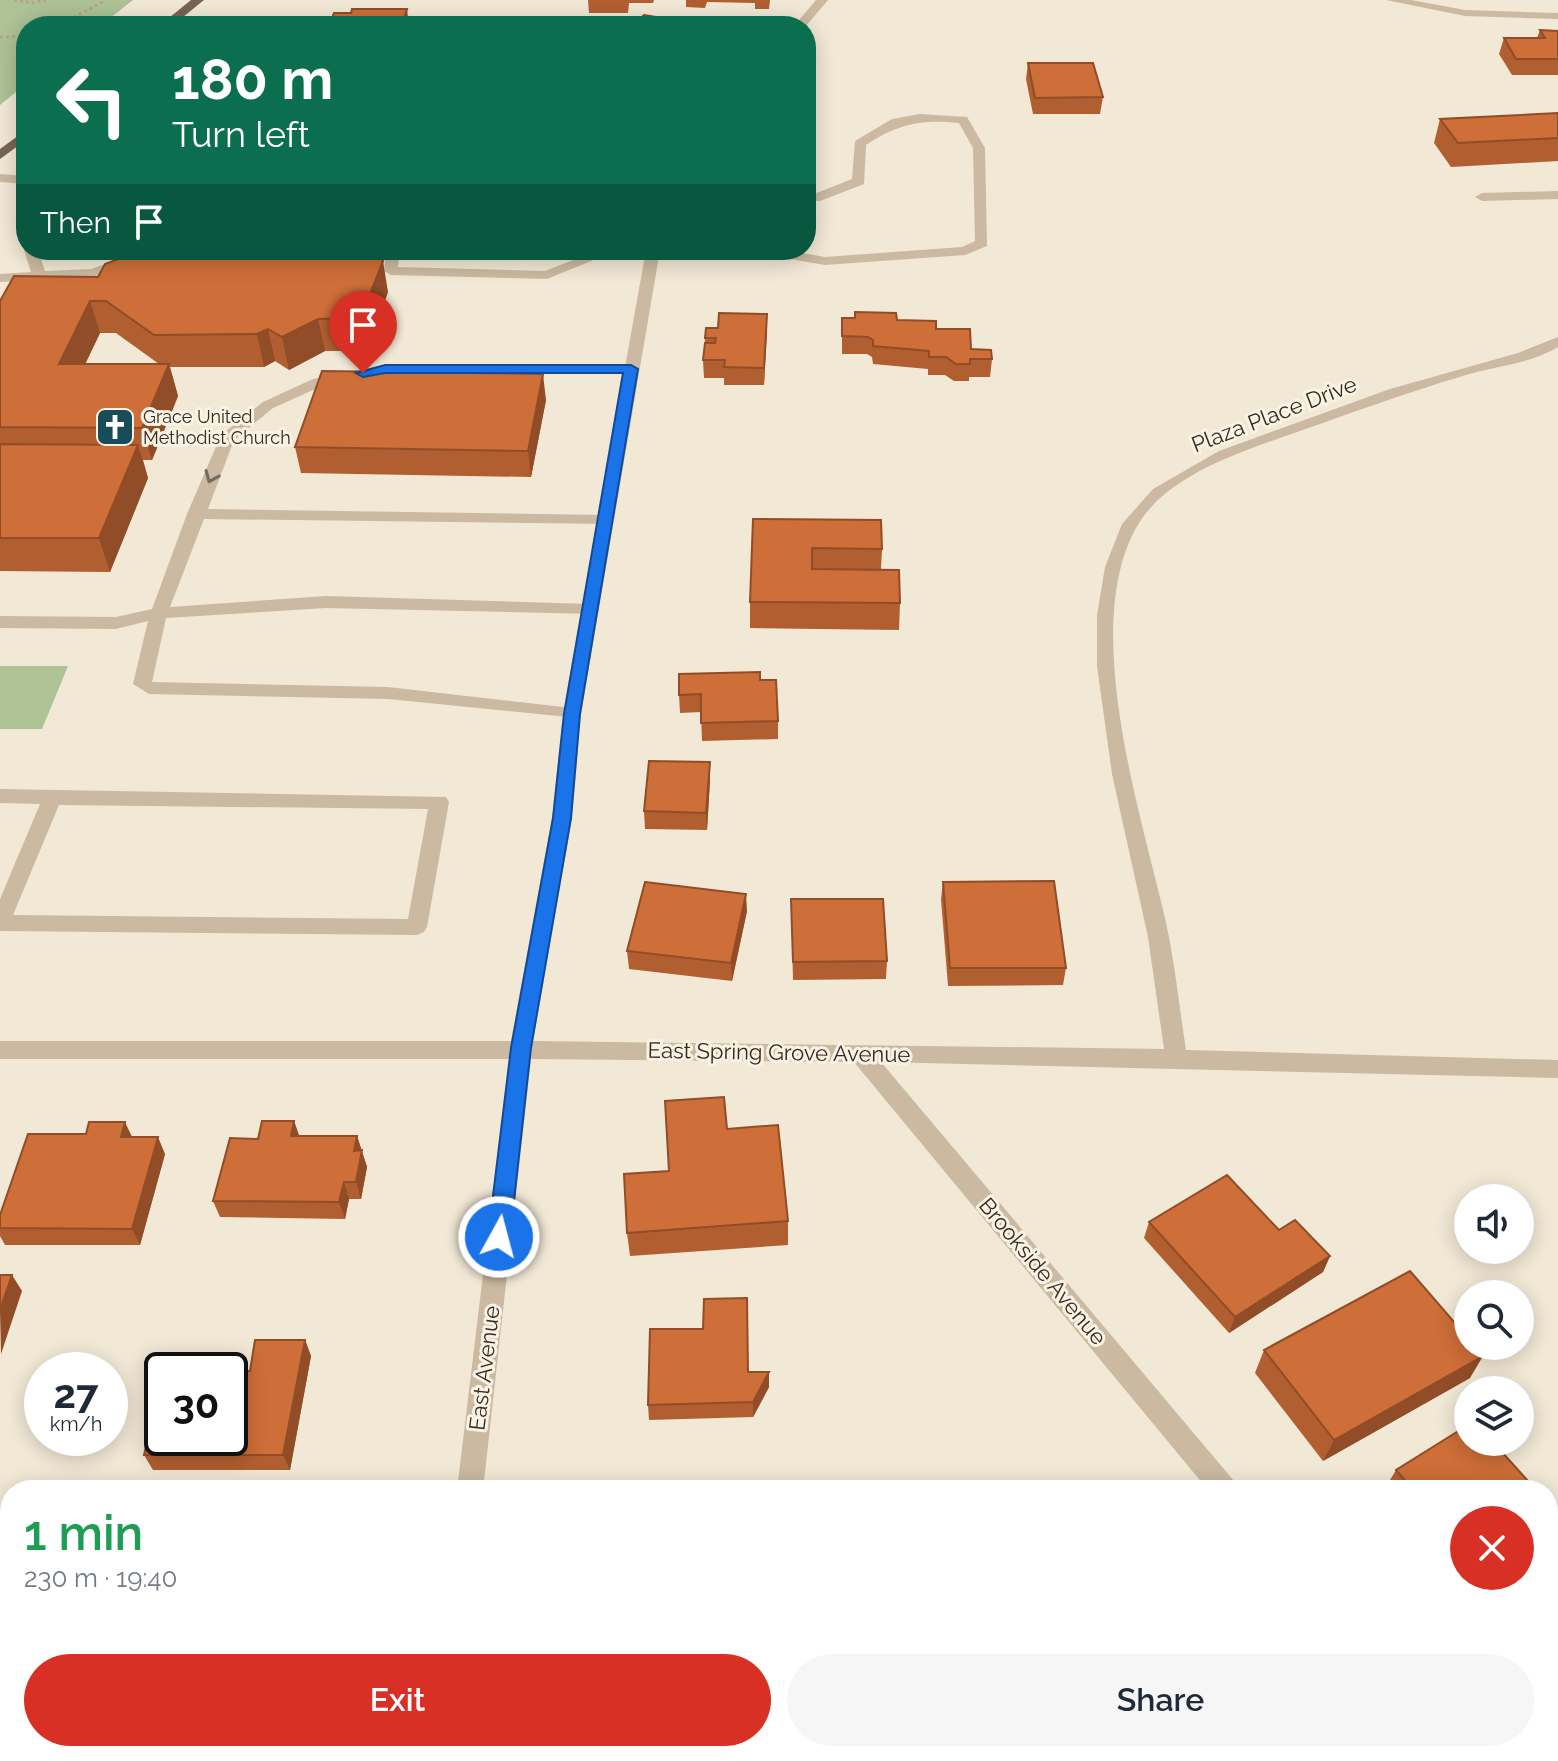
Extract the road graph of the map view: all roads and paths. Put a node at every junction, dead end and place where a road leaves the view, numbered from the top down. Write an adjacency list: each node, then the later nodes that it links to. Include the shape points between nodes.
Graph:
1 (14, 0): 2 (path)
2 (46, 0)
3 (106, 0): 7 (path)
4 (198, 0): 8 (main road)
5 (822, 0): 9 (street)
6 (1392, 0): 10 (street, via 1465,13)
7 (76, 16)
8 (178, 16)
9 (808, 16)
10 (1558, 16)
11 (16, 142): 12 (main road)
12 (0, 155)
13 (1558, 195): 14 (street)
14 (1482, 197)
15 (816, 198): 16 (street, via 859,181 860,144 887,123 926,116 963,120 979,148 982,243 965,251)
16 (816, 259)
17 (34, 260): 22 (street)
18 (130, 260): 22 (street, via 93,273)
19 (392, 260): 20 (street, via 391,271 547,275)
20 (585, 260)
21 (651, 260): 25 (street, East Avenue)
22 (38, 273): 23 (street)
23 (0, 278)
24 (1558, 341): 38 (street, Plaza Place Drive, via 1202,464 1131,522 1114,562 1103,644 1120,776 1156,922)
25 (631, 369): 26 (street, one-way to 26, via 385,369 318,382 268,405 227,438); 27 (street, East Avenue)
26 (195, 514): 27 (street); 29 (street)
27 (606, 520): 28 (street, East Avenue)
28 (590, 610): 29 (street, via 326,602); 31 (street, East Avenue)
29 (159, 613): 30 (street, via 116,623); 31 (street, via 143,668 142,684 149,688 388,693)
30 (0, 622)
31 (572, 714): 35 (street, East Avenue, via 562,818)
32 (0, 796): 33 (street)
33 (52, 798): 34 (street); 34 (street, via 439,802 417,927)
34 (0, 923)
35 (521, 1048): 36 (street, East Spring Grove Avenue); 37 (street, East Spring Grove Avenue); 40 (street, East Avenue)
36 (0, 1050)
37 (860, 1053): 38 (street, East Spring Grove Avenue); 41 (street, Brookside Avenue)
38 (1176, 1058): 39 (street, East Spring Grove Avenue)
39 (1558, 1069)
40 (471, 1480)
41 (1217, 1480)

